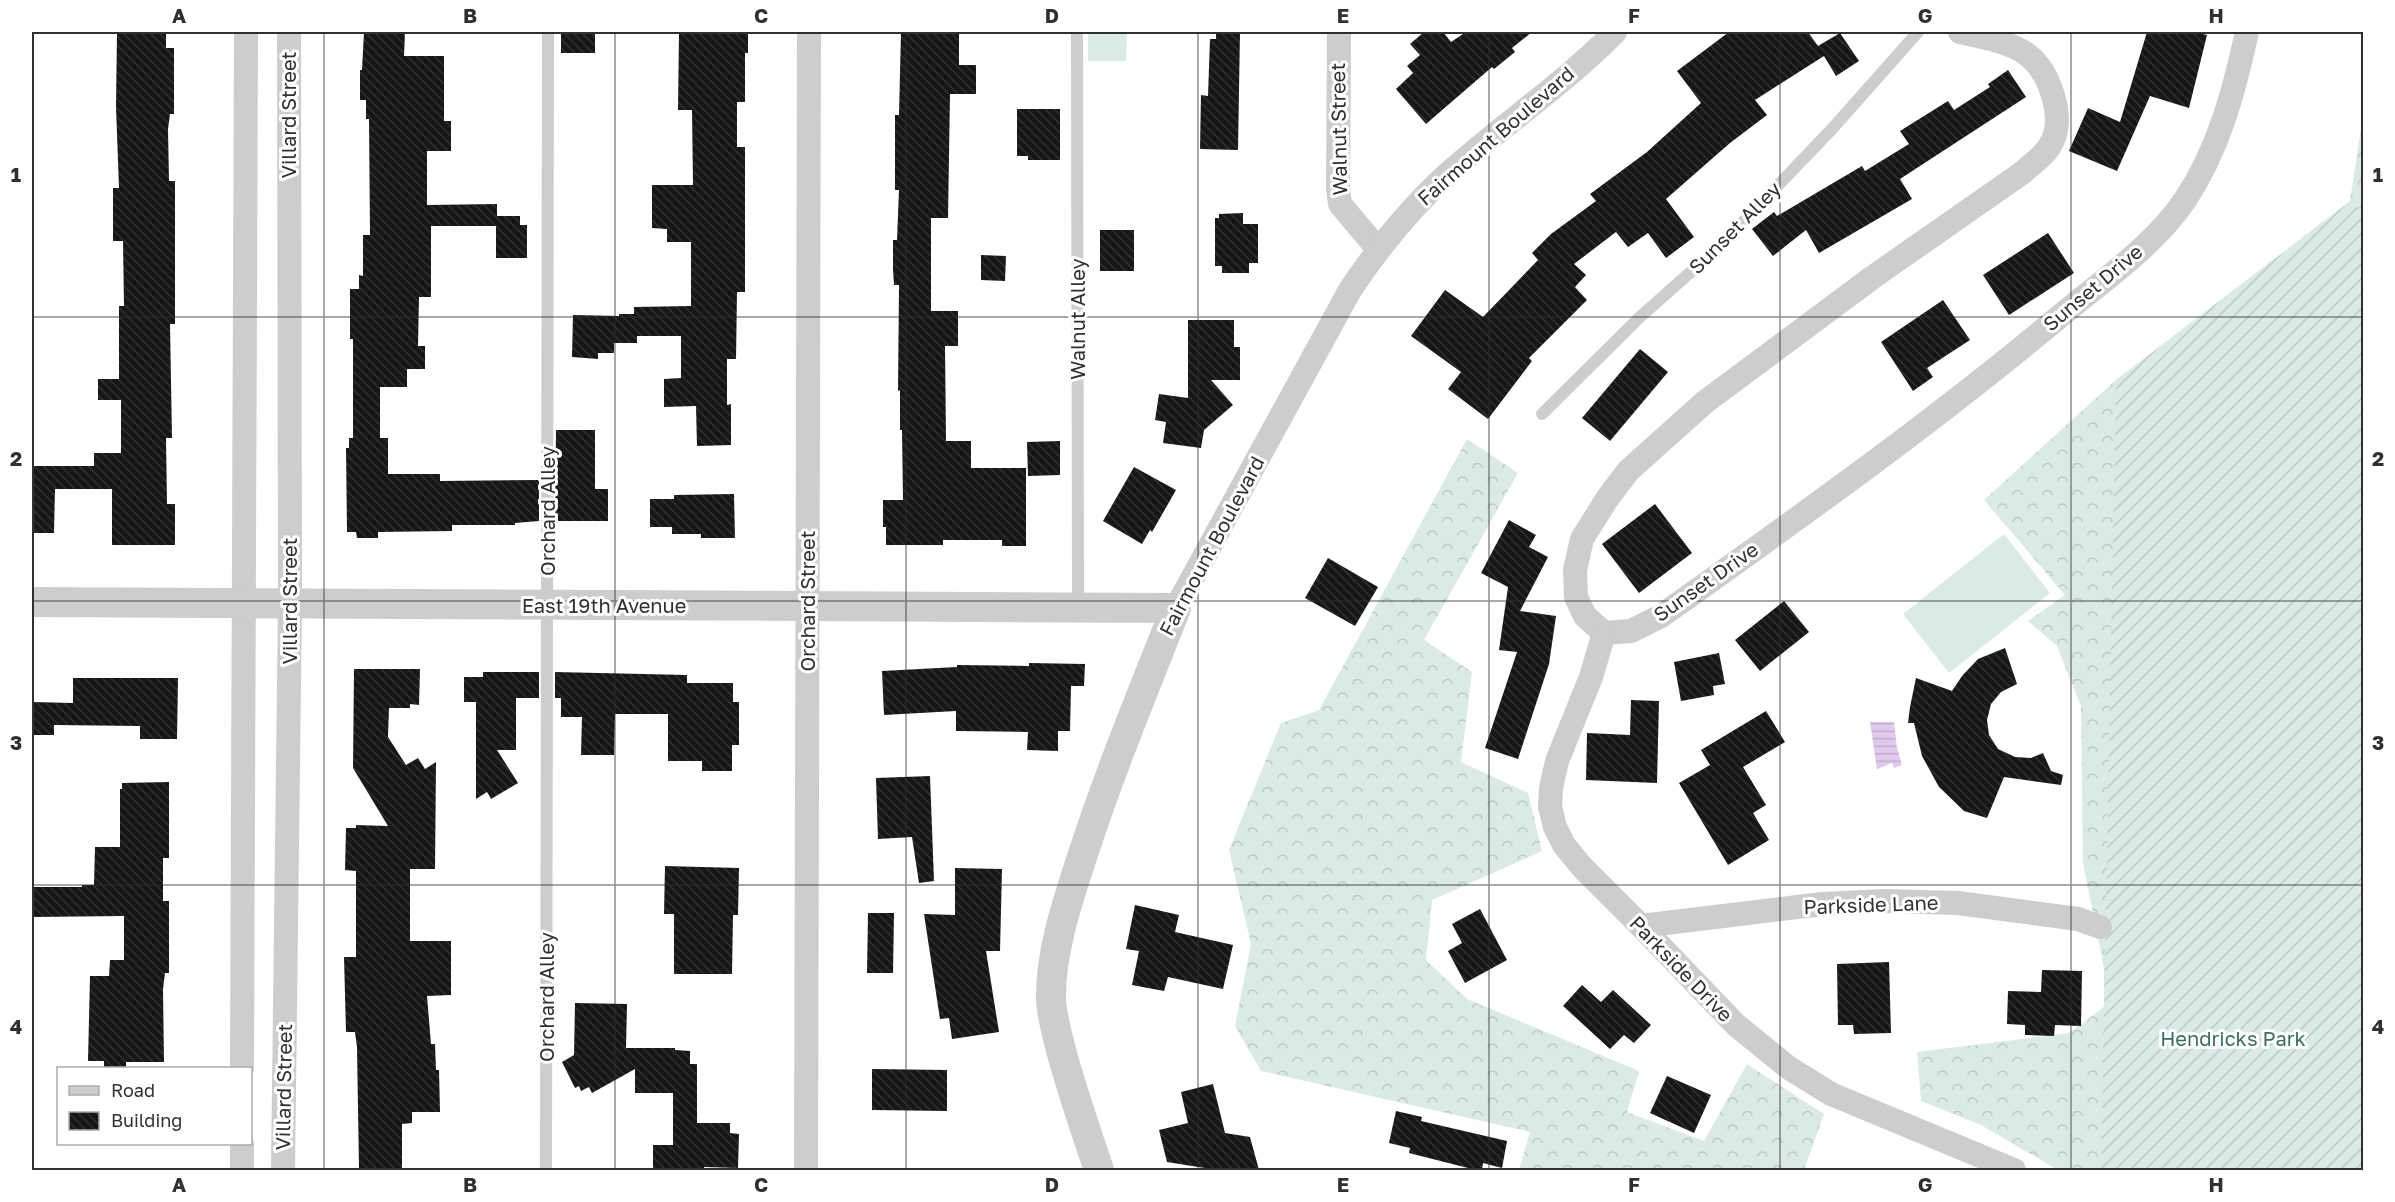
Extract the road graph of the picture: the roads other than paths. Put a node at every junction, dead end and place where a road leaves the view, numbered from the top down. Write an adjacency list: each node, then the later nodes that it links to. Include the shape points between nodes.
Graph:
1 (246, 32): 14 (street)
2 (289, 32): 15 (street, Villard Street)
3 (548, 32): 16 (lane, Orchard Alley)
4 (809, 32): 17 (street, Orchard Street)
5 (1077, 32): 18 (lane, Walnut Alley)
6 (1339, 32): 11 (street, Walnut Street, via 1340,204)
7 (1615, 32): 11 (street, Fairmount Boulevard, via 1451,171)
8 (1918, 32): 12 (lane, Sunset Alley, via 1720,246 1640,317)
9 (1960, 32): 20 (street, via 2013,46 2028,54 2043,71 2055,108 2057,129 2052,142 2022,173 1705,402 1628,471 1582,539 1575,570 1576,597 1585,615)
10 (2247, 32): 20 (street, Sunset Drive, via 2223,126 2209,157 2184,201 2133,256 1895,445 1662,616 1631,631)
11 (1377, 248): 19 (street, Fairmount Boulevard, via 1350,290)
12 (1542, 414)
13 (32, 602): 14 (street, East 19th Avenue)
14 (243, 603): 15 (street, East 19th Avenue); 23 (street)
15 (290, 603): 16 (street, East 19th Avenue); 26 (street, Villard Street)
16 (549, 606): 17 (street, East 19th Avenue); 27 (lane, Orchard Alley)
17 (808, 607): 18 (street, East 19th Avenue); 28 (street, Orchard Street)
18 (1078, 607): 19 (street, East 19th Avenue)
19 (1176, 608): 29 (street, Fairmount Boulevard, via 1094,821 1060,935 1054,972 1052,1001 1057,1031)
20 (1604, 633): 21 (street, Parkside Drive, via 1557,761 1550,807 1564,845)
21 (1641, 926): 22 (street, Parkside Lane, via 1822,904 1884,901 1958,903 2078,919); 30 (street, Parkside Drive, via 1736,1025 1789,1068 1841,1098)
22 (2100, 927)
23 (242, 1067)
24 (242, 1145): 25 (street, Villard Street)
25 (242, 1170)
26 (283, 1170)
27 (546, 1170)
28 (806, 1170)
29 (1099, 1170)
30 (2014, 1170)

